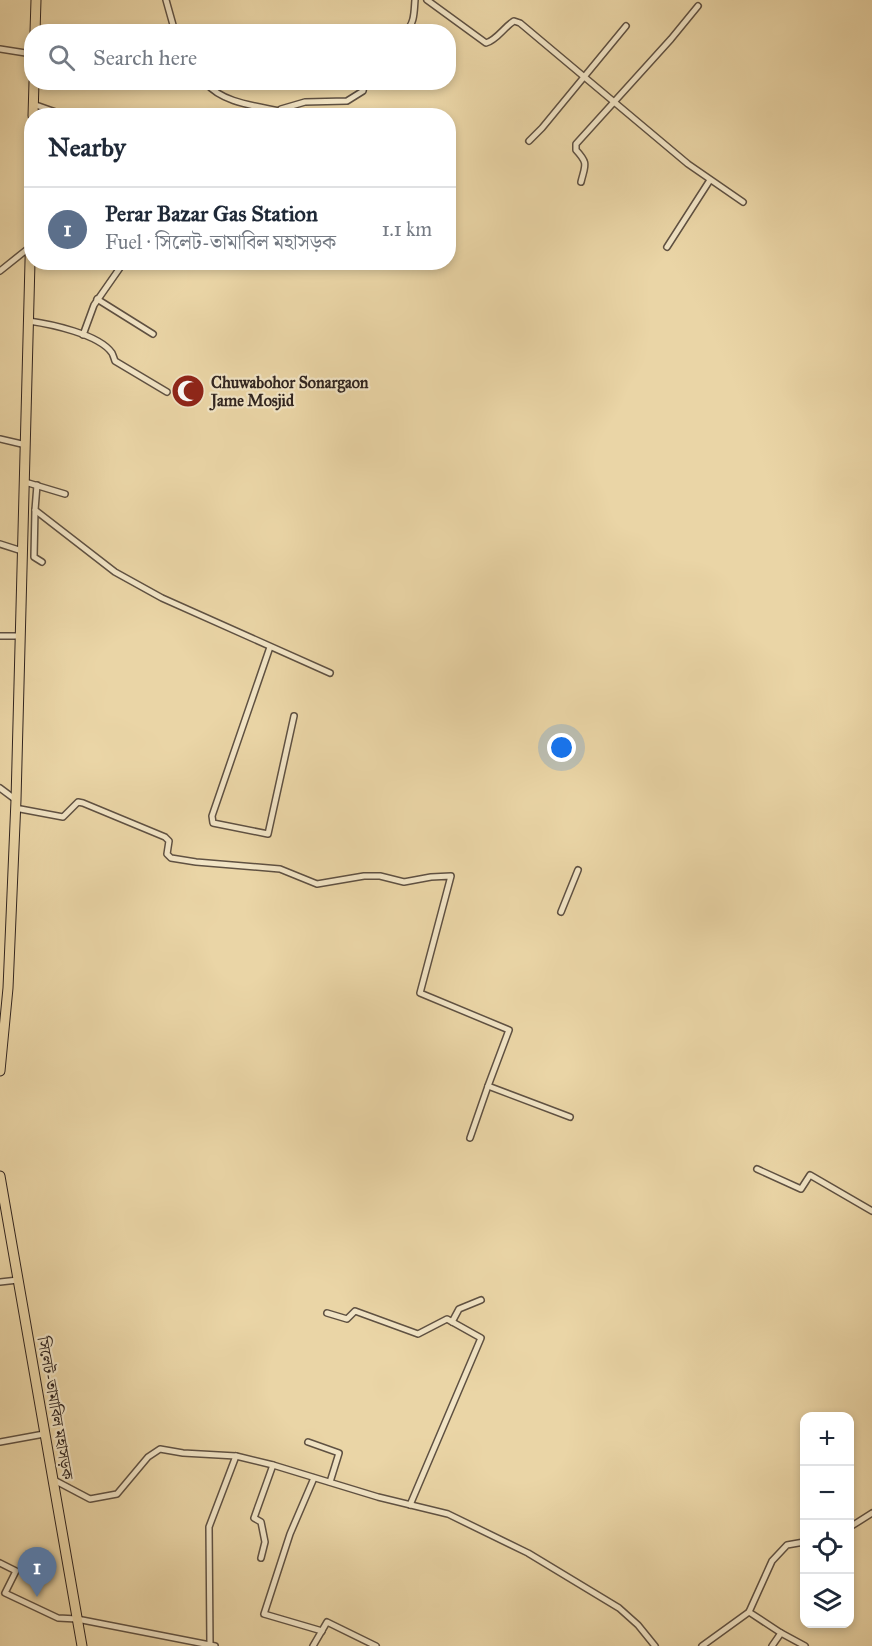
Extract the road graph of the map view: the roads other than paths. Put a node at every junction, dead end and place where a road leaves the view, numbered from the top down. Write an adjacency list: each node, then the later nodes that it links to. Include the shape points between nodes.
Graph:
1 (36, 0): 6 (highway)
2 (166, 0): 7 (street)
3 (415, 0): 8 (street)
4 (427, 0): 12 (street, via 486,43 506,25 520,23)
5 (698, 6): 16 (street)
6 (35, 24)
7 (174, 24)
8 (411, 24)
9 (626, 26): 12 (street)
10 (0, 49): 11 (street)
11 (24, 53)
12 (583, 77): 16 (street); 22 (street)
13 (34, 90): 17 (highway)
14 (213, 90): 20 (street, via 247,105)
15 (363, 90): 21 (street, via 346,101 305,102)
16 (613, 103): 23 (street); 24 (street, via 576,144 586,164)
17 (33, 104): 18 (highway); 19 (street)
18 (33, 108)
19 (44, 108)
20 (271, 108)
21 (283, 108)
22 (529, 141)
23 (710, 180): 25 (street); 26 (street)
24 (581, 182)
25 (743, 202)
26 (667, 247)
27 (24, 252): 30 (street)
28 (30, 270): 32 (highway)
29 (118, 270): 31 (street)
30 (0, 272)
31 (98, 298): 33 (street); 34 (street)
32 (29, 321): 34 (street); 37 (highway)
33 (153, 334)
34 (83, 335): 35 (street)
35 (167, 392)
36 (0, 440): 37 (street)
37 (26, 445): 38 (highway)
38 (25, 482): 39 (street); 43 (highway)
39 (37, 485): 40 (street); 41 (street)
40 (65, 494)
41 (35, 510): 44 (street, via 34,557); 47 (street, via 115,572 162,598)
42 (0, 544): 43 (street)
43 (22, 551): 46 (highway)
44 (42, 562)
45 (0, 636): 46 (street)
46 (21, 636): 51 (highway)
47 (270, 646): 48 (street); 49 (street, via 212,816 213,823 268,834)
48 (330, 673)
49 (294, 716)
50 (0, 788): 51 (street)
51 (16, 804): 54 (highway, via 8,988); 55 (street, via 63,817 78,802 83,803 165,837 171,858 280,869 317,884 364,876 404,882 451,876 420,993 509,1030)
52 (578, 870): 53 (street)
53 (561, 912)
54 (0, 1071)
55 (488, 1086): 56 (street); 57 (street)
56 (570, 1117)
57 (470, 1138)
58 (757, 1169): 60 (street, via 801,1190 810,1175)
59 (0, 1176): 61 (highway, সিলেট-তামাবিল মহাসড়ক)
60 (872, 1211)
61 (18, 1280): 62 (street); 66 (highway, সিলেট-তামাবিল মহাসড়ক)
62 (0, 1282)
63 (481, 1300): 65 (street, via 459,1309)
64 (327, 1313): 65 (street, via 347,1318 355,1311 418,1334 447,1319)
65 (452, 1322): 74 (street, via 481,1338)
66 (44, 1434): 67 (street); 72 (highway, সিলেট-তামাবিল মহাসড়ক)
67 (0, 1442)
68 (308, 1442): 73 (street, via 339,1453)
69 (236, 1456): 70 (street); 72 (street, via 160,1449 148,1456 117,1494 90,1499); 84 (street, via 209,1527)
70 (273, 1465): 71 (street); 78 (street, via 254,1518 261,1522 265,1542)
71 (314, 1478): 73 (street); 82 (street, via 290,1534 264,1614)
72 (54, 1480): 81 (highway, সিলেট-তামাবিল মহাসড়ক)
73 (330, 1482): 74 (street)
74 (410, 1505): 88 (street, via 448,1514 528,1553 620,1608)
75 (872, 1513): 76 (street)
76 (854, 1524)
77 (800, 1543): 80 (street, via 787,1545 772,1561)
78 (261, 1558)
79 (0, 1563): 81 (street, via 16,1571 5,1593 58,1618)
80 (749, 1612): 83 (street); 89 (street)
81 (77, 1619): 84 (street); 85 (highway, সিলেট-তামাবিল মহাসড়ক)
82 (322, 1631): 86 (street); 87 (street, via 327,1622)
83 (781, 1633): 90 (street); 91 (street)
84 (212, 1645)
85 (82, 1646)
86 (313, 1646)
87 (376, 1646)
88 (655, 1646)
89 (702, 1646)
90 (772, 1646)
91 (805, 1646)

